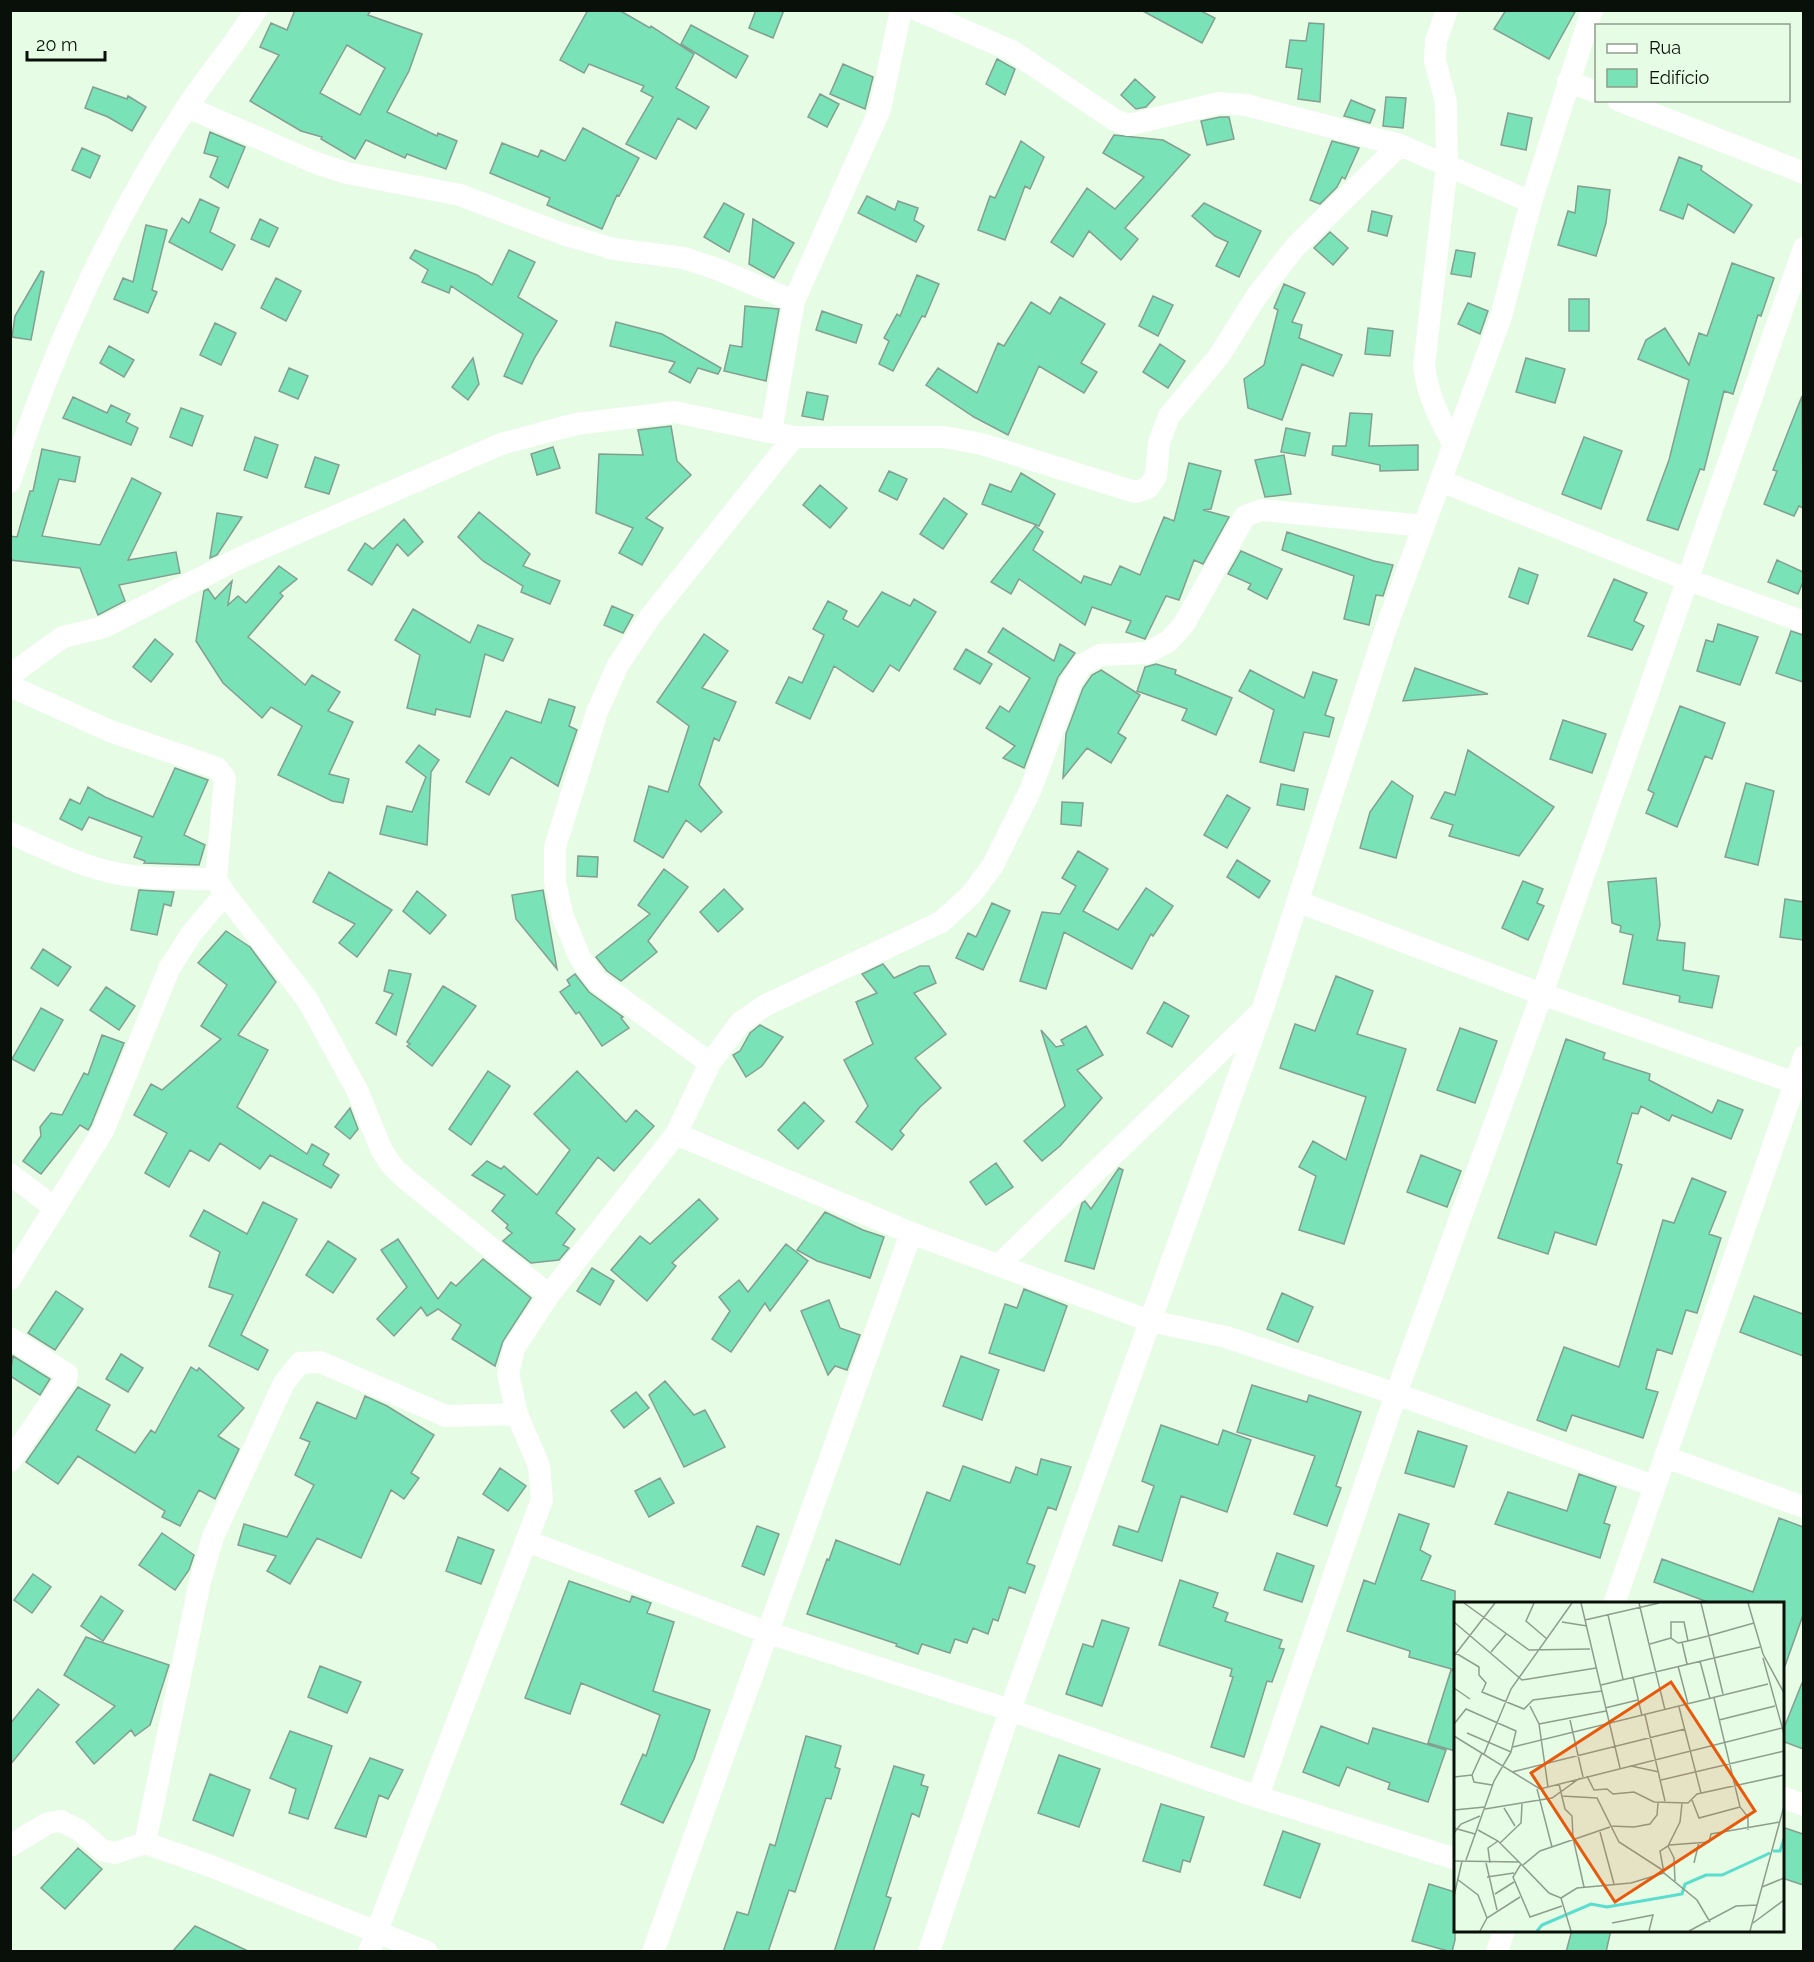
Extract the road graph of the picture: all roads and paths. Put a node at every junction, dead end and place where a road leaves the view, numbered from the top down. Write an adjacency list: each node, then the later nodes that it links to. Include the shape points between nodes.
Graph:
1 (256, 10): 9 (street)
2 (901, 10): 15 (street, via 880,109)
3 (917, 10): 10 (street, via 1012,51 1128,125 1219,103 1246,105)
4 (1447, 10): 11 (street, via 1436,40 1435,61 1446,102)
5 (1592, 10): 6 (street)
6 (1568, 81): 7 (street); 13 (street)
7 (1595, 92)
8 (1623, 102): 12 (street)
9 (187, 107): 15 (street, via 316,163 460,195 614,249 684,258); 20 (street, via 118,221 92,275 26,433)
10 (1400, 146): 11 (street); 17 (street, via 1296,246 1256,297 1219,356 1169,416 1159,442 1156,476 1148,488 1135,492 982,444 944,437)
11 (1447, 166): 13 (street); 18 (street, via 1424,366 1428,392)
12 (1803, 173)
13 (1532, 202): 18 (street, via 1502,317)
14 (1803, 248): 22 (street)
15 (794, 301): 16 (street)
16 (771, 432): 17 (street); 24 (street, via 696,416 653,413 576,424 501,444 242,557 104,627 63,637)
17 (794, 437): 32 (street, via 650,617 618,665 597,712 555,848 555,882 563,917 588,970 597,981)
18 (1454, 445): 19 (street)
19 (1440, 481): 21 (street); 22 (street)
20 (10, 482)
21 (1424, 526): 28 (street, via 1385,631); 32 (street, via 1262,510 1245,516 1184,624 1169,641 1147,653 1100,655 1082,664 1071,682 1030,791 993,865 971,895 941,922 764,1006 740,1023)
22 (1686, 579): 23 (street); 29 (street)
23 (1803, 622)
24 (10, 675)
25 (10, 686): 27 (street, via 110,731 217,768 225,778)
26 (10, 833): 27 (street, via 110,872)
27 (220, 886): 36 (street, via 169,969 103,1131); 40 (street, via 307,999 357,1090 382,1151 393,1167)
28 (1299, 902): 29 (street); 30 (street)
29 (1542, 994): 33 (street); 43 (street)
30 (1262, 1011): 38 (street); 41 (street)
31 (1803, 1057): 33 (street)
32 (710, 1063): 34 (street)
33 (1799, 1085): 45 (street)
34 (676, 1134): 37 (street); 40 (street)
35 (10, 1174): 36 (street)
36 (55, 1209): 39 (street)
37 (911, 1233): 38 (street); 51 (street)
38 (999, 1265): 41 (street)
39 (10, 1279)
40 (549, 1295): 44 (street, via 514,1348 508,1374)
41 (1150, 1321): 43 (street, via 1226,1337); 52 (street)
42 (10, 1338): 46 (street, via 67,1374)
43 (1396, 1394): 47 (street); 53 (street)
44 (517, 1414): 49 (street, via 539,1466 542,1500); 56 (street, via 446,1416 320,1362 300,1363 284,1383 213,1537)
45 (1665, 1457): 47 (street); 48 (street)
46 (10, 1461)
47 (1654, 1486): 50 (street)
48 (1803, 1507)
49 (527, 1541): 51 (street); 60 (street)
50 (1615, 1602)
51 (766, 1632): 52 (street); 62 (street)
52 (1010, 1710): 53 (street); 63 (street)
53 (1258, 1797): 58 (street)
54 (1784, 1798): 55 (street)
55 (1803, 1805)
56 (145, 1843): 57 (street, via 108,1852 61,1821 48,1823); 60 (street, via 208,1865)
57 (10, 1846)
58 (1454, 1859)
59 (1503, 1932): 64 (street)
60 (373, 1942): 61 (street)
61 (428, 1952)
62 (653, 1952)
63 (929, 1952)
64 (1497, 1952)

